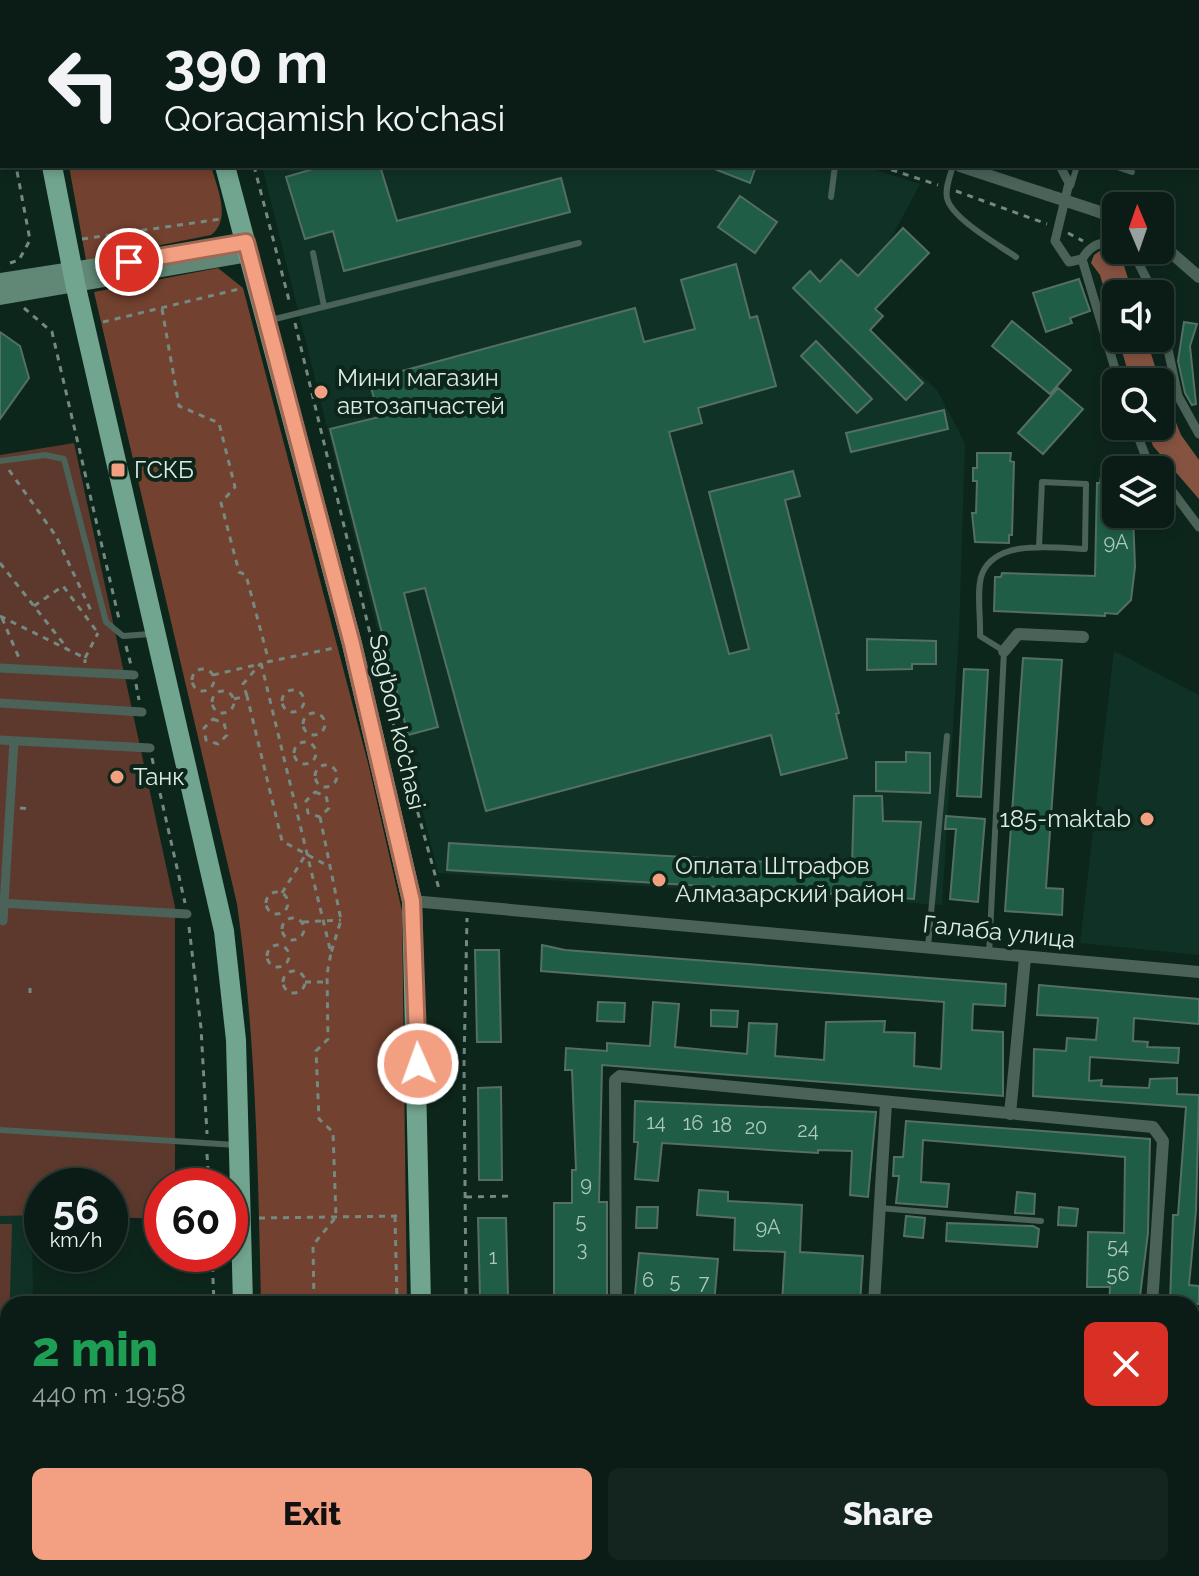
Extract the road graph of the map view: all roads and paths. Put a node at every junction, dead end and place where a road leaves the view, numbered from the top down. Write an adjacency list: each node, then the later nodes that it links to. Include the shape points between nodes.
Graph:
1 (16, 168): 28 (path, via 30,240 19,260)
2 (52, 168): 29 (main road)
3 (226, 168): 23 (main road, Sag’bon ko’chasi)
4 (255, 168): 37 (path)
5 (835, 168): 14 (lane)
6 (886, 168): 13 (path)
7 (952, 168): 13 (lane)
8 (966, 168): 15 (street, bridge)
9 (1061, 168): 18 (street, via 1069,183)
10 (1076, 168): 15 (lane)
11 (1120, 168): 12 (lane)
12 (1132, 172)
13 (947, 188): 18 (path); 26 (lane, via 953,212)
14 (831, 197)
15 (1067, 201): 16 (street, bridge)
16 (1102, 213)
17 (221, 219): 19 (path)
18 (1058, 228): 22 (path); 27 (street, via 1055,241 1069,262)
19 (82, 239)
20 (1102, 242): 22 (street)
21 (579, 243): 34 (lane)
22 (1094, 246): 27 (street)
23 (248, 247): 29 (main road); 38 (main road, Sag’bon ko’chasi)
24 (313, 253): 34 (lane)
25 (1174, 255): 30 (street)
26 (1016, 257)
27 (1082, 259): 41 (street)
28 (0, 264)
29 (74, 277): 31 (main road); 33 (main road); 51 (main road)
30 (1199, 277)
31 (0, 282)
32 (243, 288): 36 (path)
33 (0, 296)
34 (324, 306): 37 (lane)
35 (25, 308): 52 (path, via 52,332)
36 (162, 309): 39 (path); 58 (path, via 179,406 219,423 235,487 221,503)
37 (293, 314): 38 (lane); 93 (path, via 382,683)
38 (268, 321): 91 (main road, Sag’bon ko’chasi)
39 (100, 322)
40 (1169, 352): 42 (street, via 1178,396)
41 (1115, 368)
42 (1199, 434)
43 (1, 460): 50 (path, via 56,536); 52 (lane, via 45,455 64,459 106,622)
44 (1174, 494): 45 (street)
45 (1199, 527)
46 (1039, 547): 46 (lane, via 1085,549 1086,484 1042,482); 56 (lane, via 1024,546 993,560 981,574 980,636)
47 (0, 563): 48 (path)
48 (34, 606): 50 (path, via 63,586); 55 (path)
49 (0, 616): 55 (path); 61 (path)
50 (98, 633): 57 (path)
51 (156, 634): 52 (lane); 117 (main road, via 224,931 236,1040)
52 (123, 636): 63 (path)
53 (1083, 637): 56 (street, via 1018,634)
54 (338, 647): 58 (path)
55 (68, 649): 57 (path)
56 (1004, 651): 106 (lane)
57 (85, 658): 62 (path)
58 (269, 662): 59 (path)
59 (261, 663): 64 (path); 67 (path, via 243,684); 71 (path)
60 (0, 668): 61 (street)
61 (24, 669): 62 (street)
62 (85, 673): 63 (street)
63 (134, 675): 73 (path)
64 (213, 675): 65 (path); 65 (path, via 201,668 191,676 194,688 206,692)
65 (211, 687): 66 (path)
66 (216, 694): 68 (path, via 232,693); 74 (path, via 214,710)
67 (247, 696): 68 (path); 88 (path, via 282,841)
68 (234, 699): 74 (path, via 235,705 226,714)
69 (0, 703): 73 (street)
70 (282, 704): 71 (path); 72 (path, via 284,710); 72 (path, via 290,689 302,693)
71 (272, 707): 88 (path)
72 (301, 709): 75 (path)
73 (142, 712)
74 (221, 712): 76 (path)
75 (307, 715): 77 (path, via 302,720); 77 (path, via 323,715 326,727 317,736)
76 (218, 721): 76 (path, via 227,735 218,744 206,740 204,728 213,719)
77 (311, 734): 81 (path)
78 (947, 736): 104 (lane)
79 (0, 740): 80 (street)
80 (14, 741): 82 (street); 92 (street)
81 (308, 742): 83 (path, via 314,744); 83 (path, via 293,749 296,761)
82 (150, 748): 96 (path)
83 (313, 761): 84 (path)
84 (319, 768): 85 (path, via 317,784); 85 (path, via 335,767 338,779 329,788)
85 (323, 786): 86 (path)
86 (320, 794): 87 (path, via 329,808); 87 (path, via 315,792 306,801 308,813)
87 (320, 817): 89 (path)
88 (306, 854): 89 (path); 90 (path); 100 (path)
89 (330, 867): 98 (path)
90 (282, 893): 95 (path, via 288,908); 95 (path, via 266,897 266,909)
91 (412, 901): 93 (street, Галаба улица); 132 (main road, Sag’bon ko’chasi)
92 (2, 903): 96 (street); 99 (street)
93 (444, 904): 94 (street, Галаба улица)
94 (467, 906): 104 (street, Галаба улица); 120 (path)
95 (282, 912): 97 (path)
96 (187, 914): 116 (path)
97 (287, 920): 101 (path); 102 (path, via 282,936)
98 (341, 920): 100 (path); 105 (path)
99 (3, 921)
100 (322, 921): 101 (path); 105 (path)
101 (303, 922): 102 (path, via 303,935 293,942)
102 (288, 939): 103 (path)
103 (283, 946): 108 (path, via 289,961); 108 (path, via 267,950 267,962)
104 (928, 947): 106 (street, Галаба улица)
105 (331, 953): 112 (path)
106 (989, 954): 107 (street, Галаба улица)
107 (1025, 958): 109 (street, Галаба улица); 114 (street)
108 (283, 965): 110 (path)
109 (1199, 972)
110 (288, 973): 111 (path, via 294,970); 111 (path, via 283,989 294,995)
111 (305, 982): 112 (path)
112 (327, 982): 124 (path, via 328,1039 316,1051 319,1119 333,1132)
113 (886, 1103): 114 (street); 121 (street); 134 (street, via 620,1076 615,1080)
114 (1010, 1114): 136 (street, via 1153,1127 1163,1141)
115 (0, 1130): 116 (lane)
116 (207, 1141): 117 (lane); 118 (path)
117 (239, 1145): 129 (main road)
118 (208, 1168)
119 (514, 1196): 120 (path)
120 (465, 1197): 133 (path)
121 (879, 1208): 126 (lane); 135 (street)
122 (395, 1216): 123 (path); 124 (path); 131 (path)
123 (406, 1216)
124 (336, 1217): 125 (path); 130 (path, via 313,1245)
125 (259, 1218)
126 (1041, 1221)
127 (213, 1272): 128 (path)
128 (214, 1296)
129 (243, 1296)
130 (314, 1296)
131 (397, 1296)
132 (421, 1296)
133 (466, 1296)
134 (616, 1296)
135 (874, 1296)
136 (1153, 1296)

